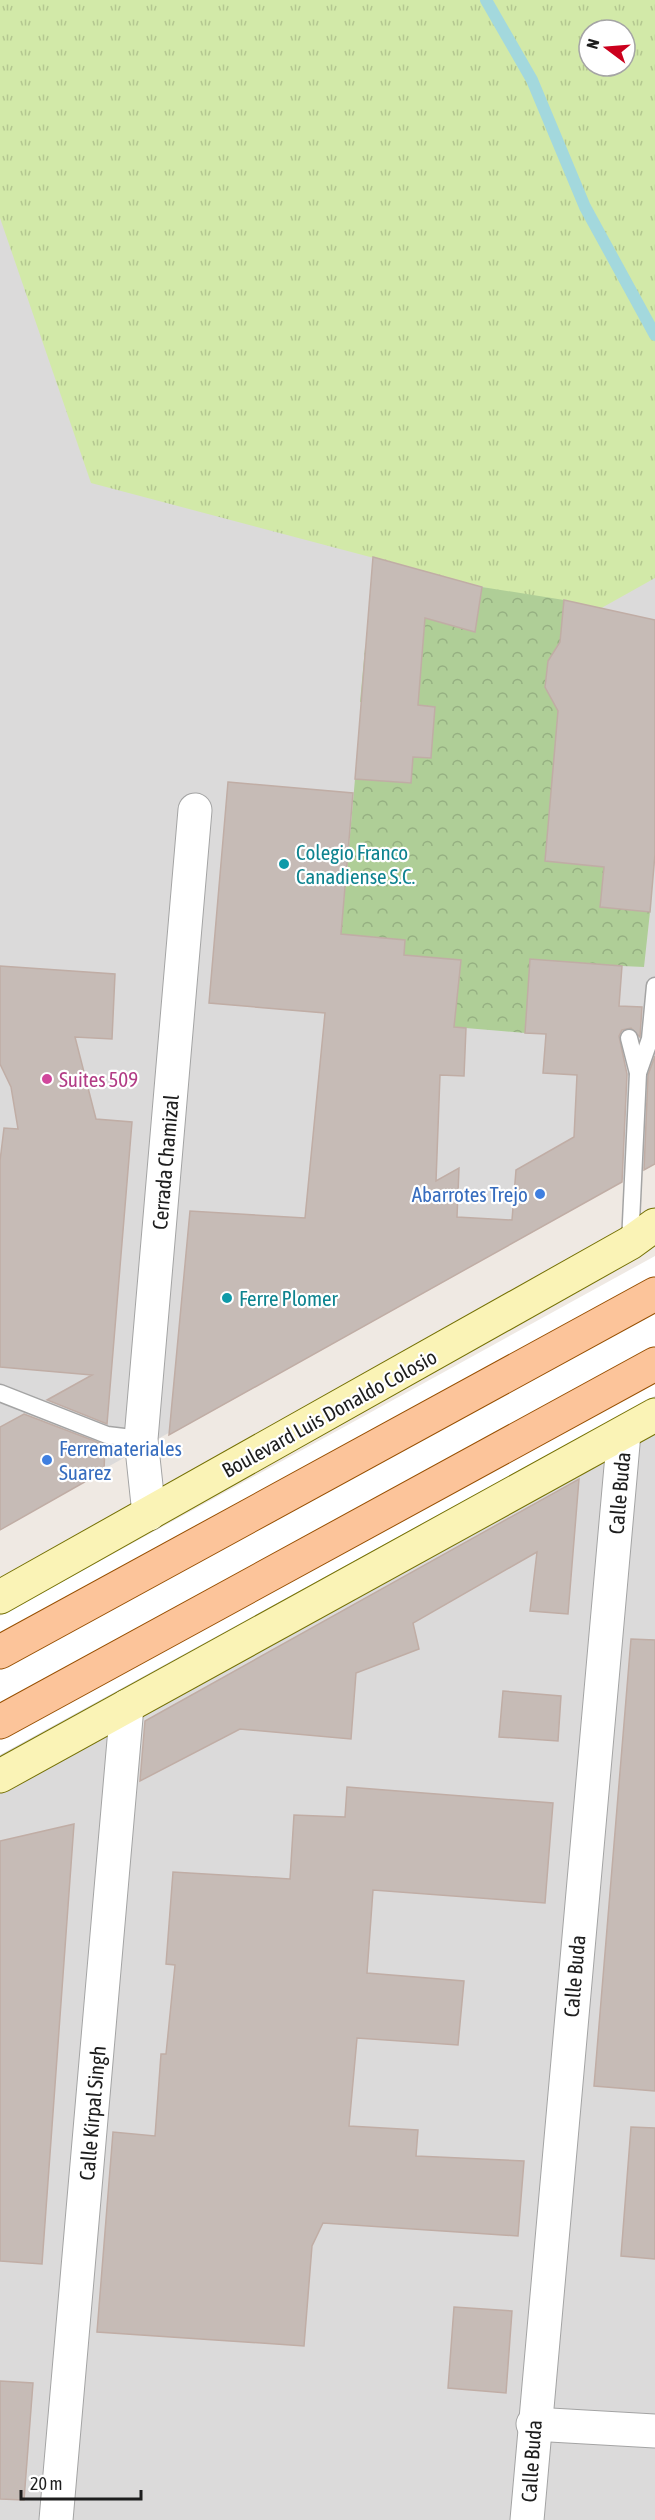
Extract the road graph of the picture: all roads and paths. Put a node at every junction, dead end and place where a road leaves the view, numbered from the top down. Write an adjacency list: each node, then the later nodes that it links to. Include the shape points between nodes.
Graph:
1 (195, 810): 11 (street, Cerrada Chamizal)
2 (655, 986): 4 (lane, via 650,1039)
3 (629, 1038): 4 (lane)
4 (638, 1073): 5 (lane)
5 (643, 1234): 12 (main road, Boulevard Luis Donaldo Colosio)
6 (655, 1294): 14 (main road)
7 (655, 1364): 16 (main road)
8 (0, 1392): 11 (lane, via 107,1435)
9 (655, 1415): 10 (main road)
10 (624, 1433): 15 (main road); 18 (street, Calle Buda)
11 (141, 1439): 12 (street, Cerrada Chamizal)
12 (149, 1514): 13 (main road, Boulevard Luis Donaldo Colosio)
13 (0, 1597)
14 (0, 1652)
15 (127, 1706): 17 (main road); 20 (street, Calle Kirpal Singh)
16 (0, 1722)
17 (0, 1776)
18 (533, 2424): 19 (street); 21 (street, Calle Buda)
19 (655, 2431)
20 (56, 2520)
21 (527, 2520)

